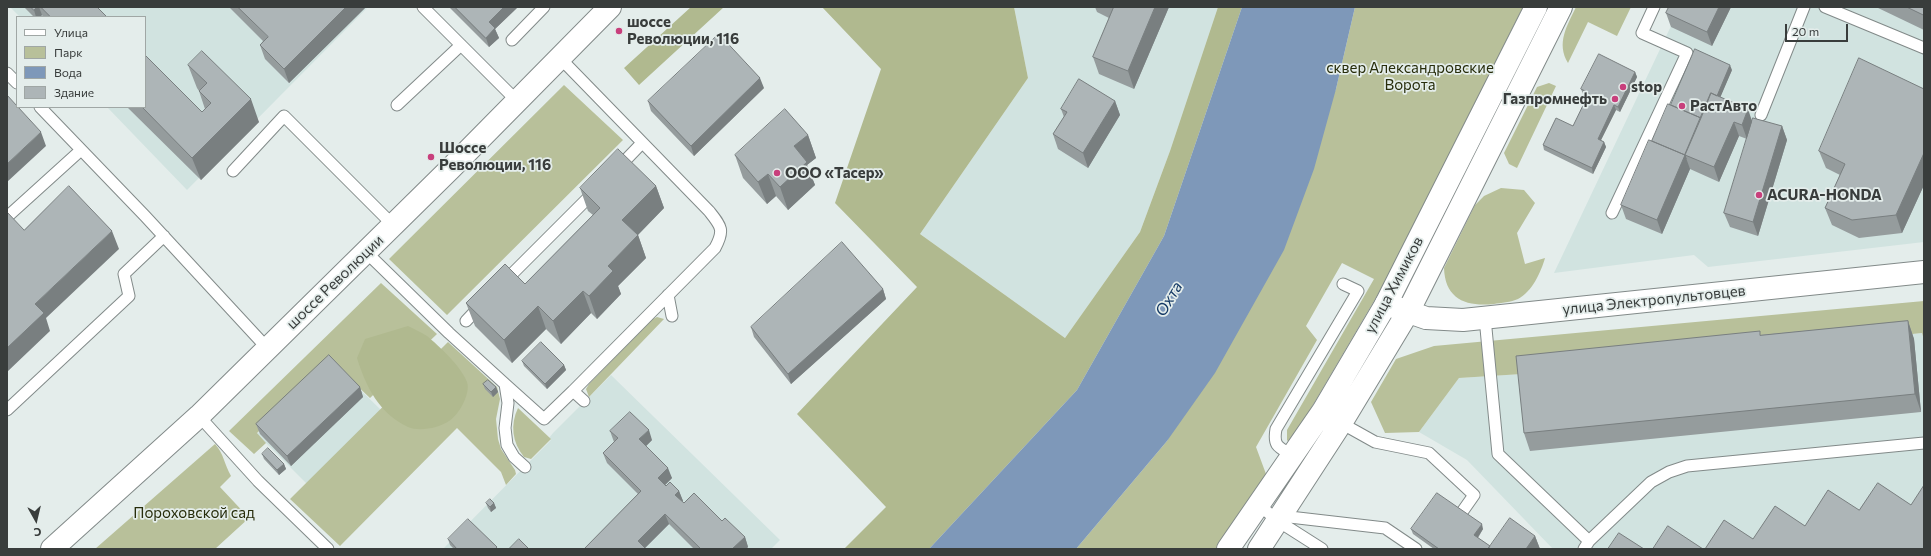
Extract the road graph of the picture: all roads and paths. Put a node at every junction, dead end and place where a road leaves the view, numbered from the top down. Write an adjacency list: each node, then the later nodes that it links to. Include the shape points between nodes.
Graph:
1 (423, 7): 10 (lane)
2 (544, 7): 9 (lane)
3 (610, 7): 12 (street, шоссе Революции)
4 (1536, 7): 30 (street, улица Химиков)
5 (1561, 7): 31 (street, улица Химиков)
6 (1654, 7): 22 (lane, via 1642,33 1687,53)
7 (1804, 7): 18 (lane)
8 (1825, 7): 11 (lane)
9 (512, 40)
10 (461, 45): 15 (lane); 16 (lane)
11 (1924, 48)
12 (560, 58): 15 (street, шоссе Революции); 19 (lane)
13 (7, 73): 14 (lane)
14 (16, 82)
15 (517, 101): 24 (street, шоссе Революции)
16 (397, 105)
17 (41, 108): 20 (lane)
18 (1761, 115)
19 (642, 143): 29 (lane, via 710,211 721,227 721,238 715,248); 34 (lane)
20 (81, 150): 23 (lane); 25 (lane)
21 (233, 171): 24 (lane, via 284,116)
22 (1612, 213)
23 (7, 216)
24 (393, 225): 26 (street, шоссе Революции)
25 (164, 236): 35 (lane); 39 (lane, via 124,274 129,296)
26 (366, 252): 35 (street, шоссе Революции); 36 (lane)
27 (1924, 272): 33 (street, улица Электропультовцев)
28 (1343, 284): 43 (lane, via 1358,291 1276,429 1274,439 1277,447)
29 (668, 295): 32 (lane); 37 (lane)
30 (1386, 304): 31 (street, улица Электропультовцев); 43 (street, улица Химиков, via 1323,411)
31 (1408, 312): 33 (street, улица Электропультовцев, via 1426,318 1447,320); 41 (street, улица Химиков)
32 (672, 316)
33 (1485, 318): 48 (lane, via 1498,454)
34 (466, 321)
35 (268, 349): 40 (street, шоссе Революции)
36 (505, 384): 37 (lane, via 544,419); 44 (lane, via 508,403 505,428 507,445 514,457)
37 (573, 391): 38 (lane)
38 (584, 401)
39 (7, 410)
40 (199, 416): 49 (street, шоссе Революции); 50 (lane, via 258,480)
41 (1341, 423): 46 (street, улица Химиков); 47 (lane, via 1375,442 1429,453 1474,496)
42 (1924, 443): 48 (lane, via 1687,466 1651,482)
43 (1292, 455): 45 (street, улица Химиков)
44 (525, 466)
45 (1258, 504): 46 (lane); 51 (street, улица Химиков)
46 (1280, 518): 52 (street, улица Химиков); 53 (lane); 54 (lane, via 1385,528)
47 (1449, 531)
48 (1587, 545)
49 (52, 549)
50 (328, 549)
51 (1228, 549)
52 (1259, 549)
53 (1322, 549)
54 (1416, 549)

